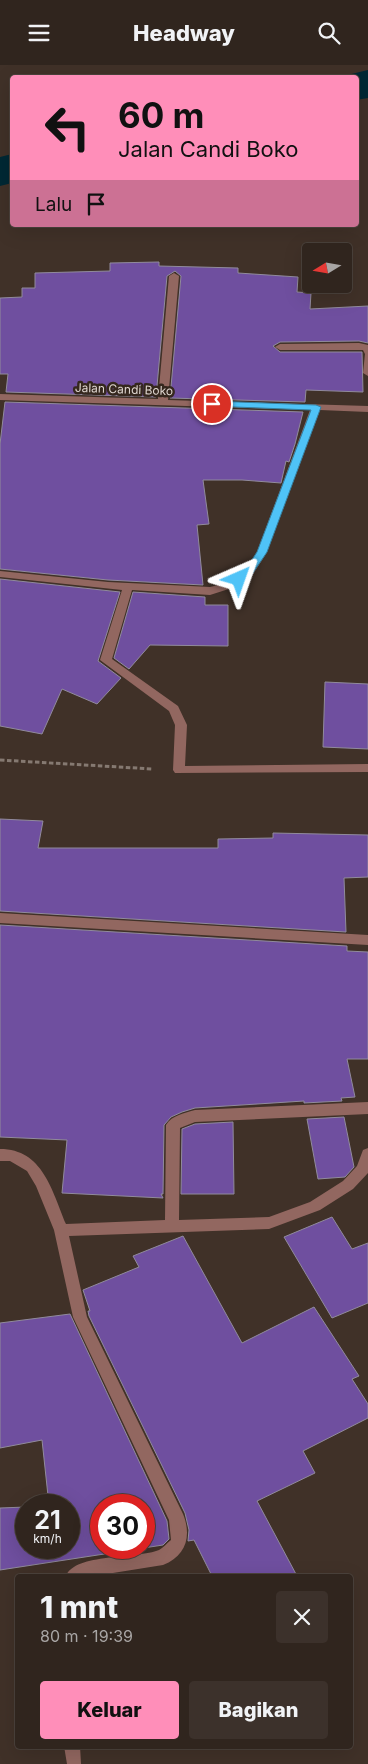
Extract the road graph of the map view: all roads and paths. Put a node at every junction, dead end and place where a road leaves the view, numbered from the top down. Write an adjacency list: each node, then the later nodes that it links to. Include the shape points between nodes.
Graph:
1 (174, 276): 7 (street)
2 (280, 347): 3 (street, via 359,346 367,348)
3 (368, 352)
4 (368, 356): 5 (street)
5 (368, 373)
6 (0, 397): 7 (street, Jalan Candi Boko)
7 (163, 403): 8 (street, Jalan Candi Boko)
8 (316, 407): 9 (street, Jalan Candi Boko); 11 (street, via 262,552 248,574 231,585 210,591)
9 (368, 409)
10 (0, 574): 11 (street)
11 (128, 586): 14 (street, via 106,660 178,715 181,725)
12 (0, 760): 14 (path)
13 (368, 768): 14 (street)
14 (179, 770)
15 (0, 918): 16 (street)
16 (368, 940)
17 (368, 1108): 20 (street, via 195,1116 177,1122 173,1125)
18 (368, 1154): 20 (street, via 363,1169 348,1185 315,1206 268,1223)
19 (0, 1155): 21 (street, via 12,1155 32,1167)
20 (172, 1227): 21 (street)
21 (61, 1230): 22 (street, via 80,1317 177,1519 179,1543 163,1557)
22 (76, 1574)

